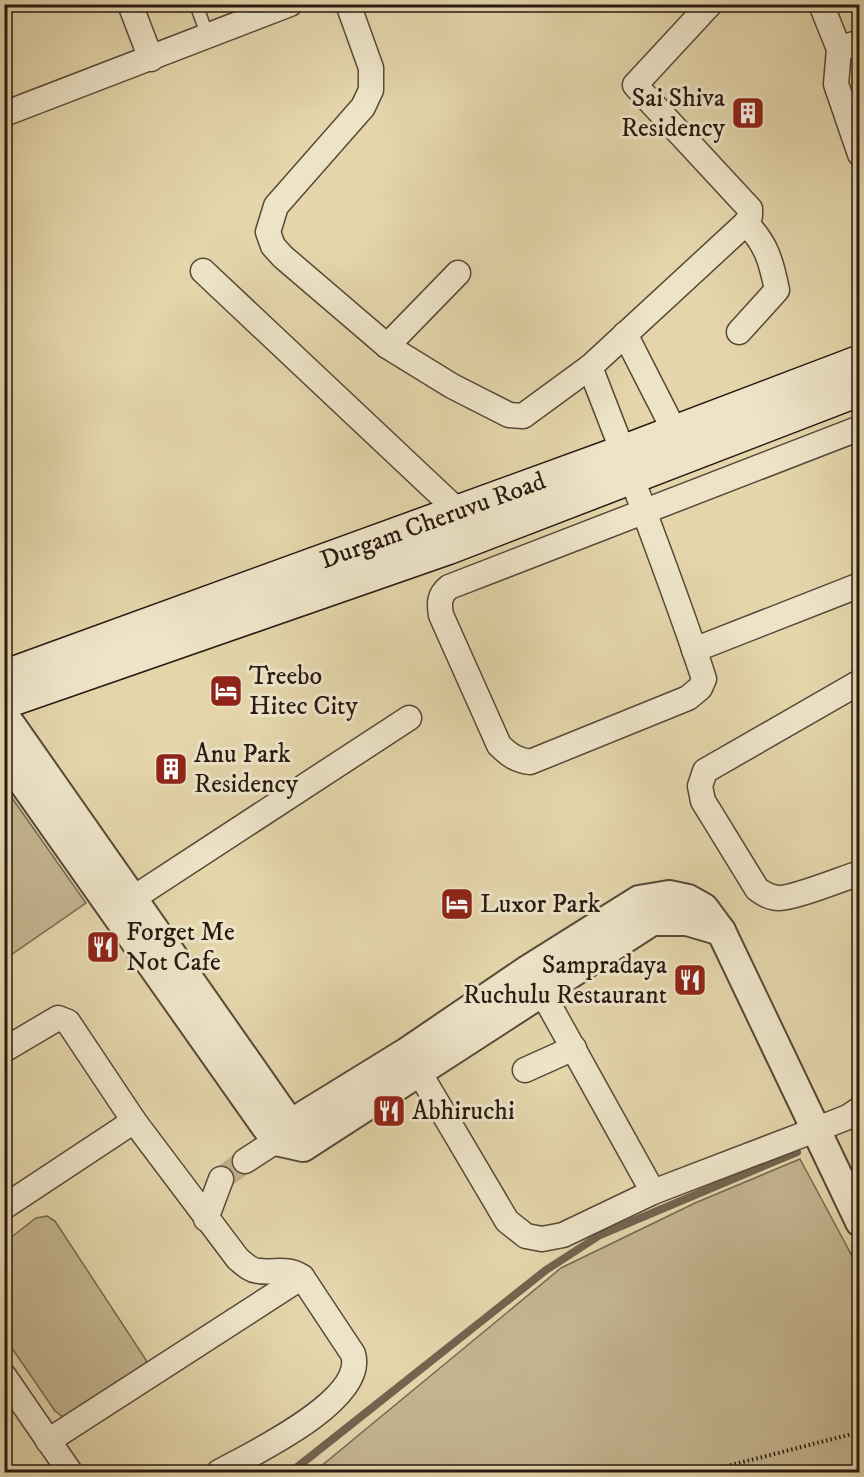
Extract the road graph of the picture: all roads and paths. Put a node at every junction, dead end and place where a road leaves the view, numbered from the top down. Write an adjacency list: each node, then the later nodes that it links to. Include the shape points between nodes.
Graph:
1 (130, 4): 10 (street)
2 (196, 4): 8 (lane)
3 (290, 4): 7 (street)
4 (348, 4): 18 (street, via 371,68 371,90 363,107 276,206 268,232 283,257)
5 (710, 4): 13 (street, via 635,85 750,209)
6 (821, 4): 9 (street)
7 (248, 12): 8 (street)
8 (208, 37): 10 (street)
9 (849, 46): 12 (street, via 836,84)
10 (151, 59): 11 (street)
11 (4, 114)
12 (860, 154)
13 (746, 223): 16 (street, via 767,250 777,290); 17 (street)
14 (202, 271): 26 (street)
15 (458, 273): 18 (street)
16 (739, 332)
17 (625, 334): 20 (street); 23 (street)
18 (387, 345): 20 (street, via 452,386 516,417 523,416)
19 (860, 362): 23 (main road, Durgam Cheruvu Road)
20 (590, 367): 24 (street)
21 (847, 394): 22 (street); 24 (main road, Durgam Cheruvu Road)
22 (854, 430): 25 (street)
23 (675, 432): 24 (main road, Durgam Cheruvu Road)
24 (627, 465): 25 (street); 26 (main road, Durgam Cheruvu Road)
25 (645, 513): 28 (street); 28 (street, via 449,587 441,596 441,615 499,745 508,754 530,762 688,698 704,679)
26 (478, 515): 29 (main road, Durgam Cheruvu Road); 31 (main road, Durgam Cheruvu Road)
27 (860, 585): 28 (street)
28 (694, 650)
29 (4, 677)
30 (860, 682): 35 (street, via 705,771 700,786 704,801 757,889 767,896 794,895)
31 (4, 702)
32 (4, 715): 36 (street)
33 (409, 718): 36 (street)
34 (4, 759): 45 (street)
35 (860, 873)
36 (132, 899): 45 (street, via 289,1122)
37 (536, 980): 38 (street); 41 (street); 44 (street, via 639,900 669,895 688,899 704,908 721,931); 45 (street, via 407,1052)
38 (574, 1048): 40 (street); 48 (street)
39 (4, 1050): 43 (street, via 52,1021 63,1019)
40 (525, 1070)
41 (419, 1072): 45 (street, via 303,1148); 48 (street, via 507,1221 526,1236 542,1239 563,1235)
42 (860, 1109): 44 (street)
43 (134, 1121): 47 (street); 49 (street)
44 (815, 1130): 48 (street); 51 (street)
45 (286, 1131): 46 (street)
46 (245, 1161)
47 (182, 1186): 50 (street); 50 (street, via 221,1179)
48 (653, 1192)
49 (4, 1208)
50 (206, 1219): 52 (street, via 247,1266)
51 (860, 1222)
52 (302, 1276): 55 (street); 57 (street, via 353,1354 355,1368 334,1398 309,1420)
53 (4, 1376): 55 (street)
54 (860, 1439): 58 (path, via 852,1434)
55 (48, 1441): 56 (street)
56 (70, 1473)
57 (219, 1473)
58 (704, 1473)

